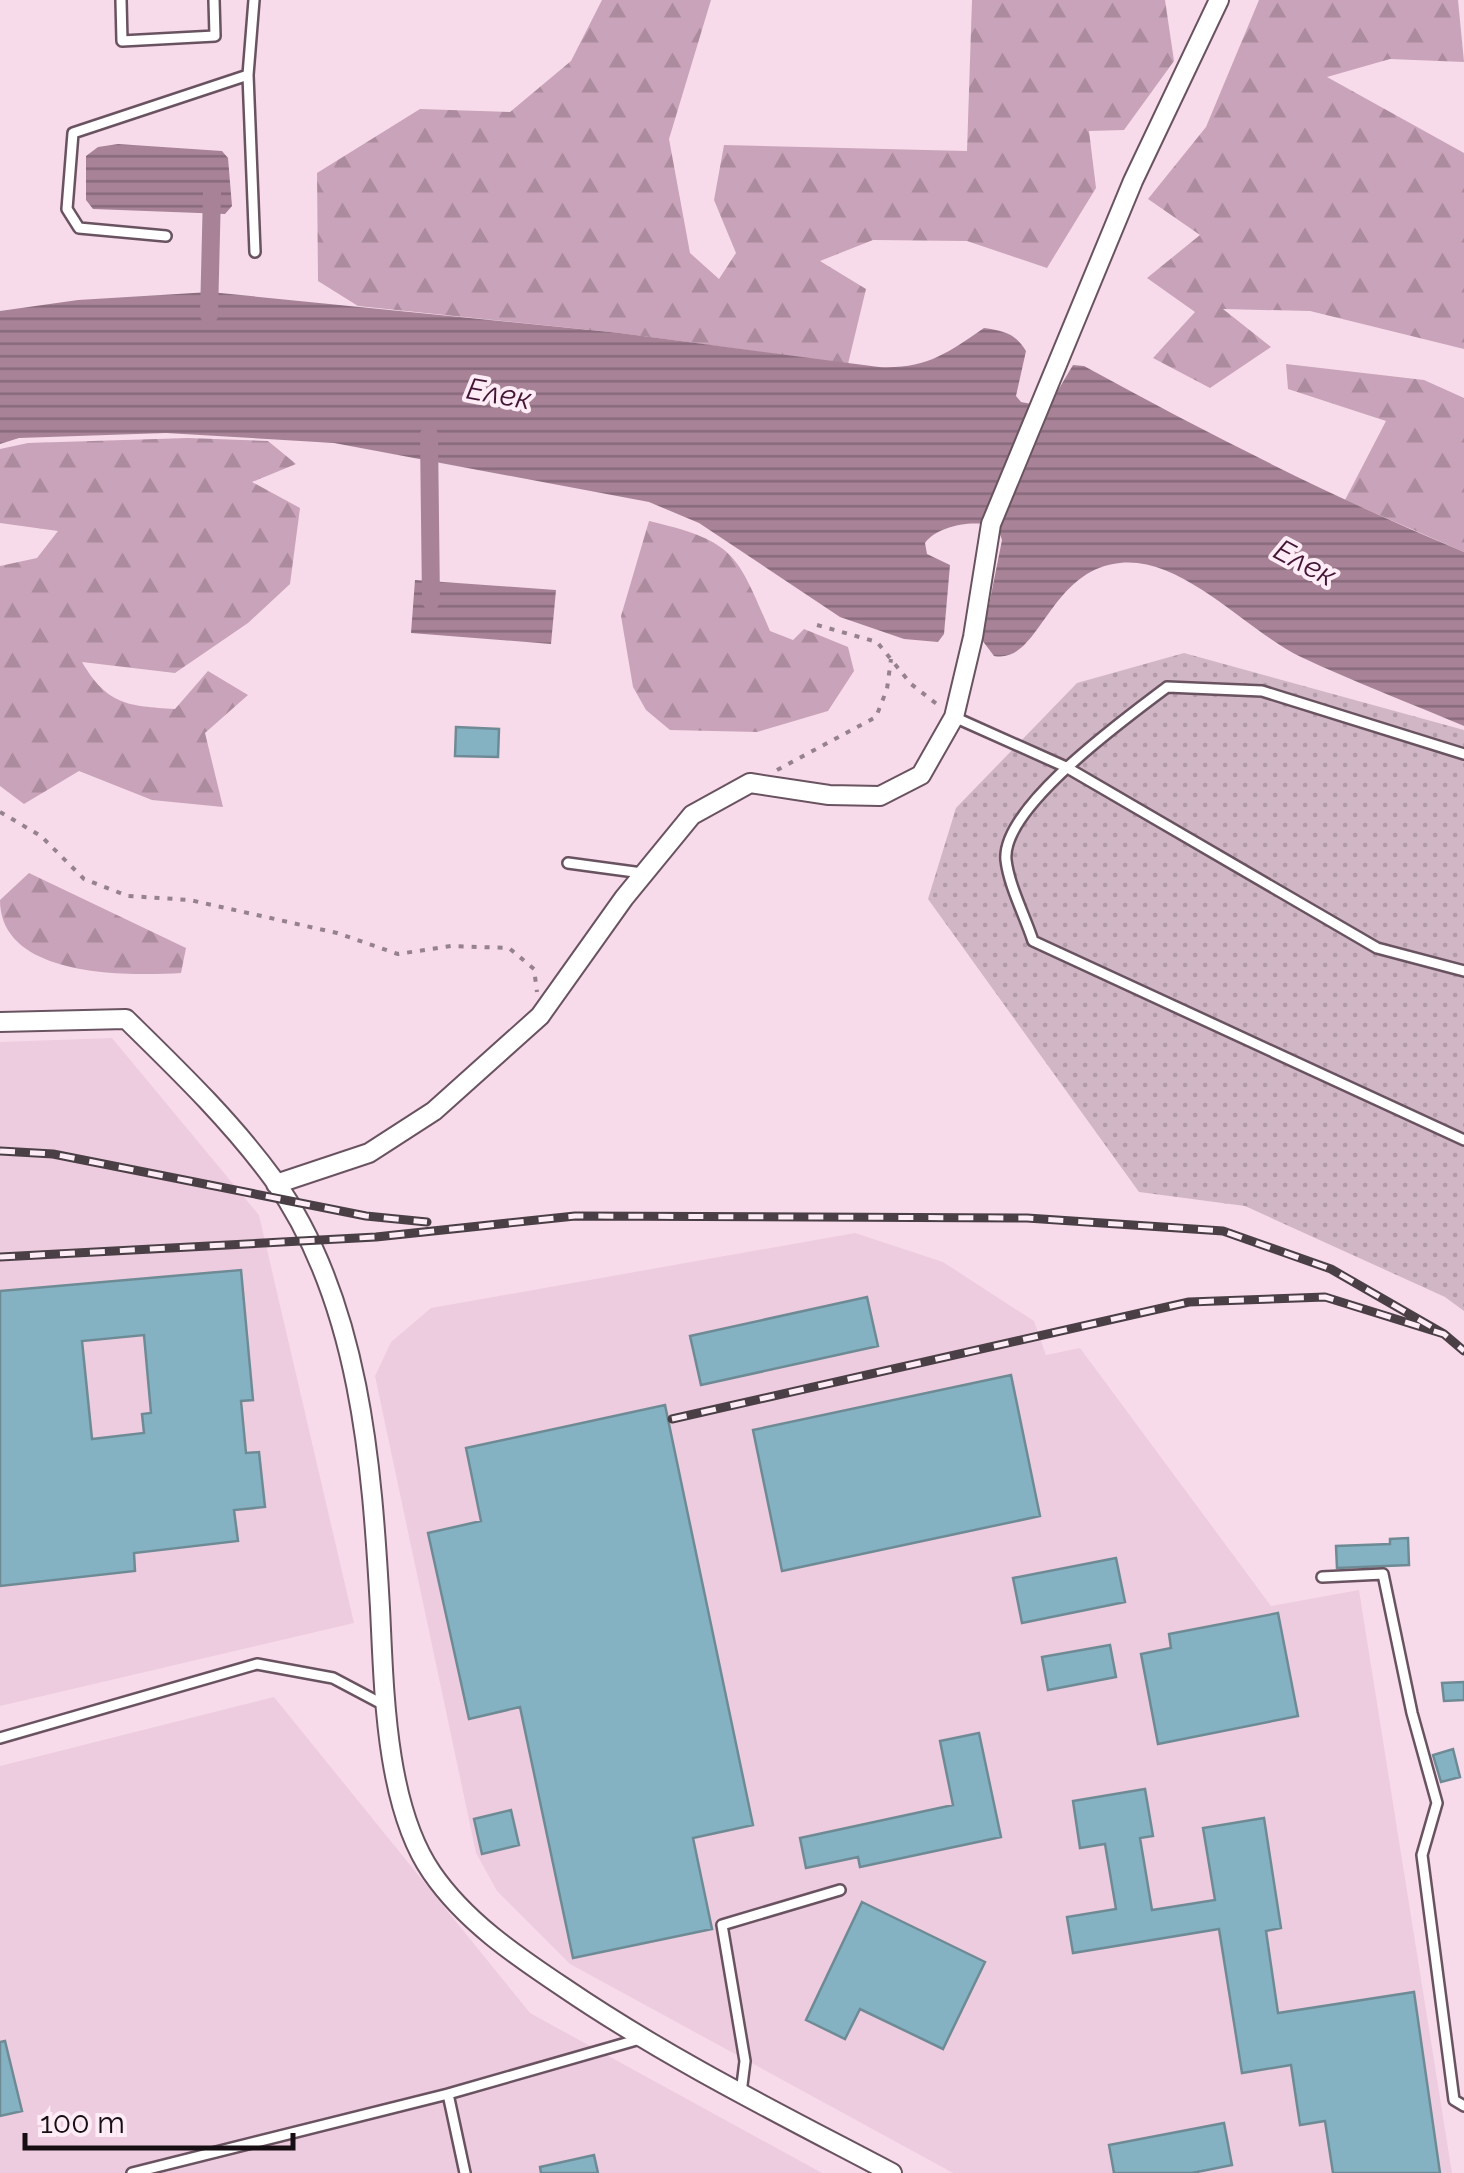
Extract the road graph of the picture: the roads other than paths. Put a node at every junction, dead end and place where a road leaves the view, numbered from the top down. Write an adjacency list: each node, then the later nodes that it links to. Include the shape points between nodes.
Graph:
1 (121, 0): 2 (lane, via 122,41 214,36)
2 (214, 0)
3 (254, 0): 5 (lane)
4 (1219, 0): 8 (street, via 1133,180 990,524)
5 (248, 75): 6 (lane, via 73,133 66,209 79,228); 7 (lane)
6 (166, 236)
7 (255, 252)
8 (954, 717): 10 (lane); 12 (street, via 922,774 880,796 750,783 692,815)
9 (1464, 754): 10 (lane, via 1262,690 1167,687)
10 (1066, 766): 13 (lane, via 1377,948); 15 (lane, via 1020,820 1006,857 1033,942)
11 (568, 863): 12 (lane)
12 (644, 873): 16 (street, via 540,1016 434,1112 369,1153)
13 (1464, 971)
14 (0, 1022): 16 (street, via 126,1018 200,1092)
15 (1464, 1140)
16 (276, 1184): 18 (street, via 326,1279 357,1385)
17 (1322, 1577): 24 (lane, via 1383,1574 1437,1803 1422,1855 1454,2100)
18 (385, 1705): 19 (lane, via 333,1678 257,1664); 21 (street, via 408,1816 431,1872 496,1942)
19 (0, 1738)
20 (840, 1890): 22 (lane, via 722,1925 745,2061)
21 (640, 2039): 22 (street); 23 (lane)
22 (741, 2093): 27 (street)
23 (448, 2094): 25 (lane); 26 (lane)
24 (1464, 2106)
25 (132, 2173)
26 (465, 2173)
27 (892, 2173)

